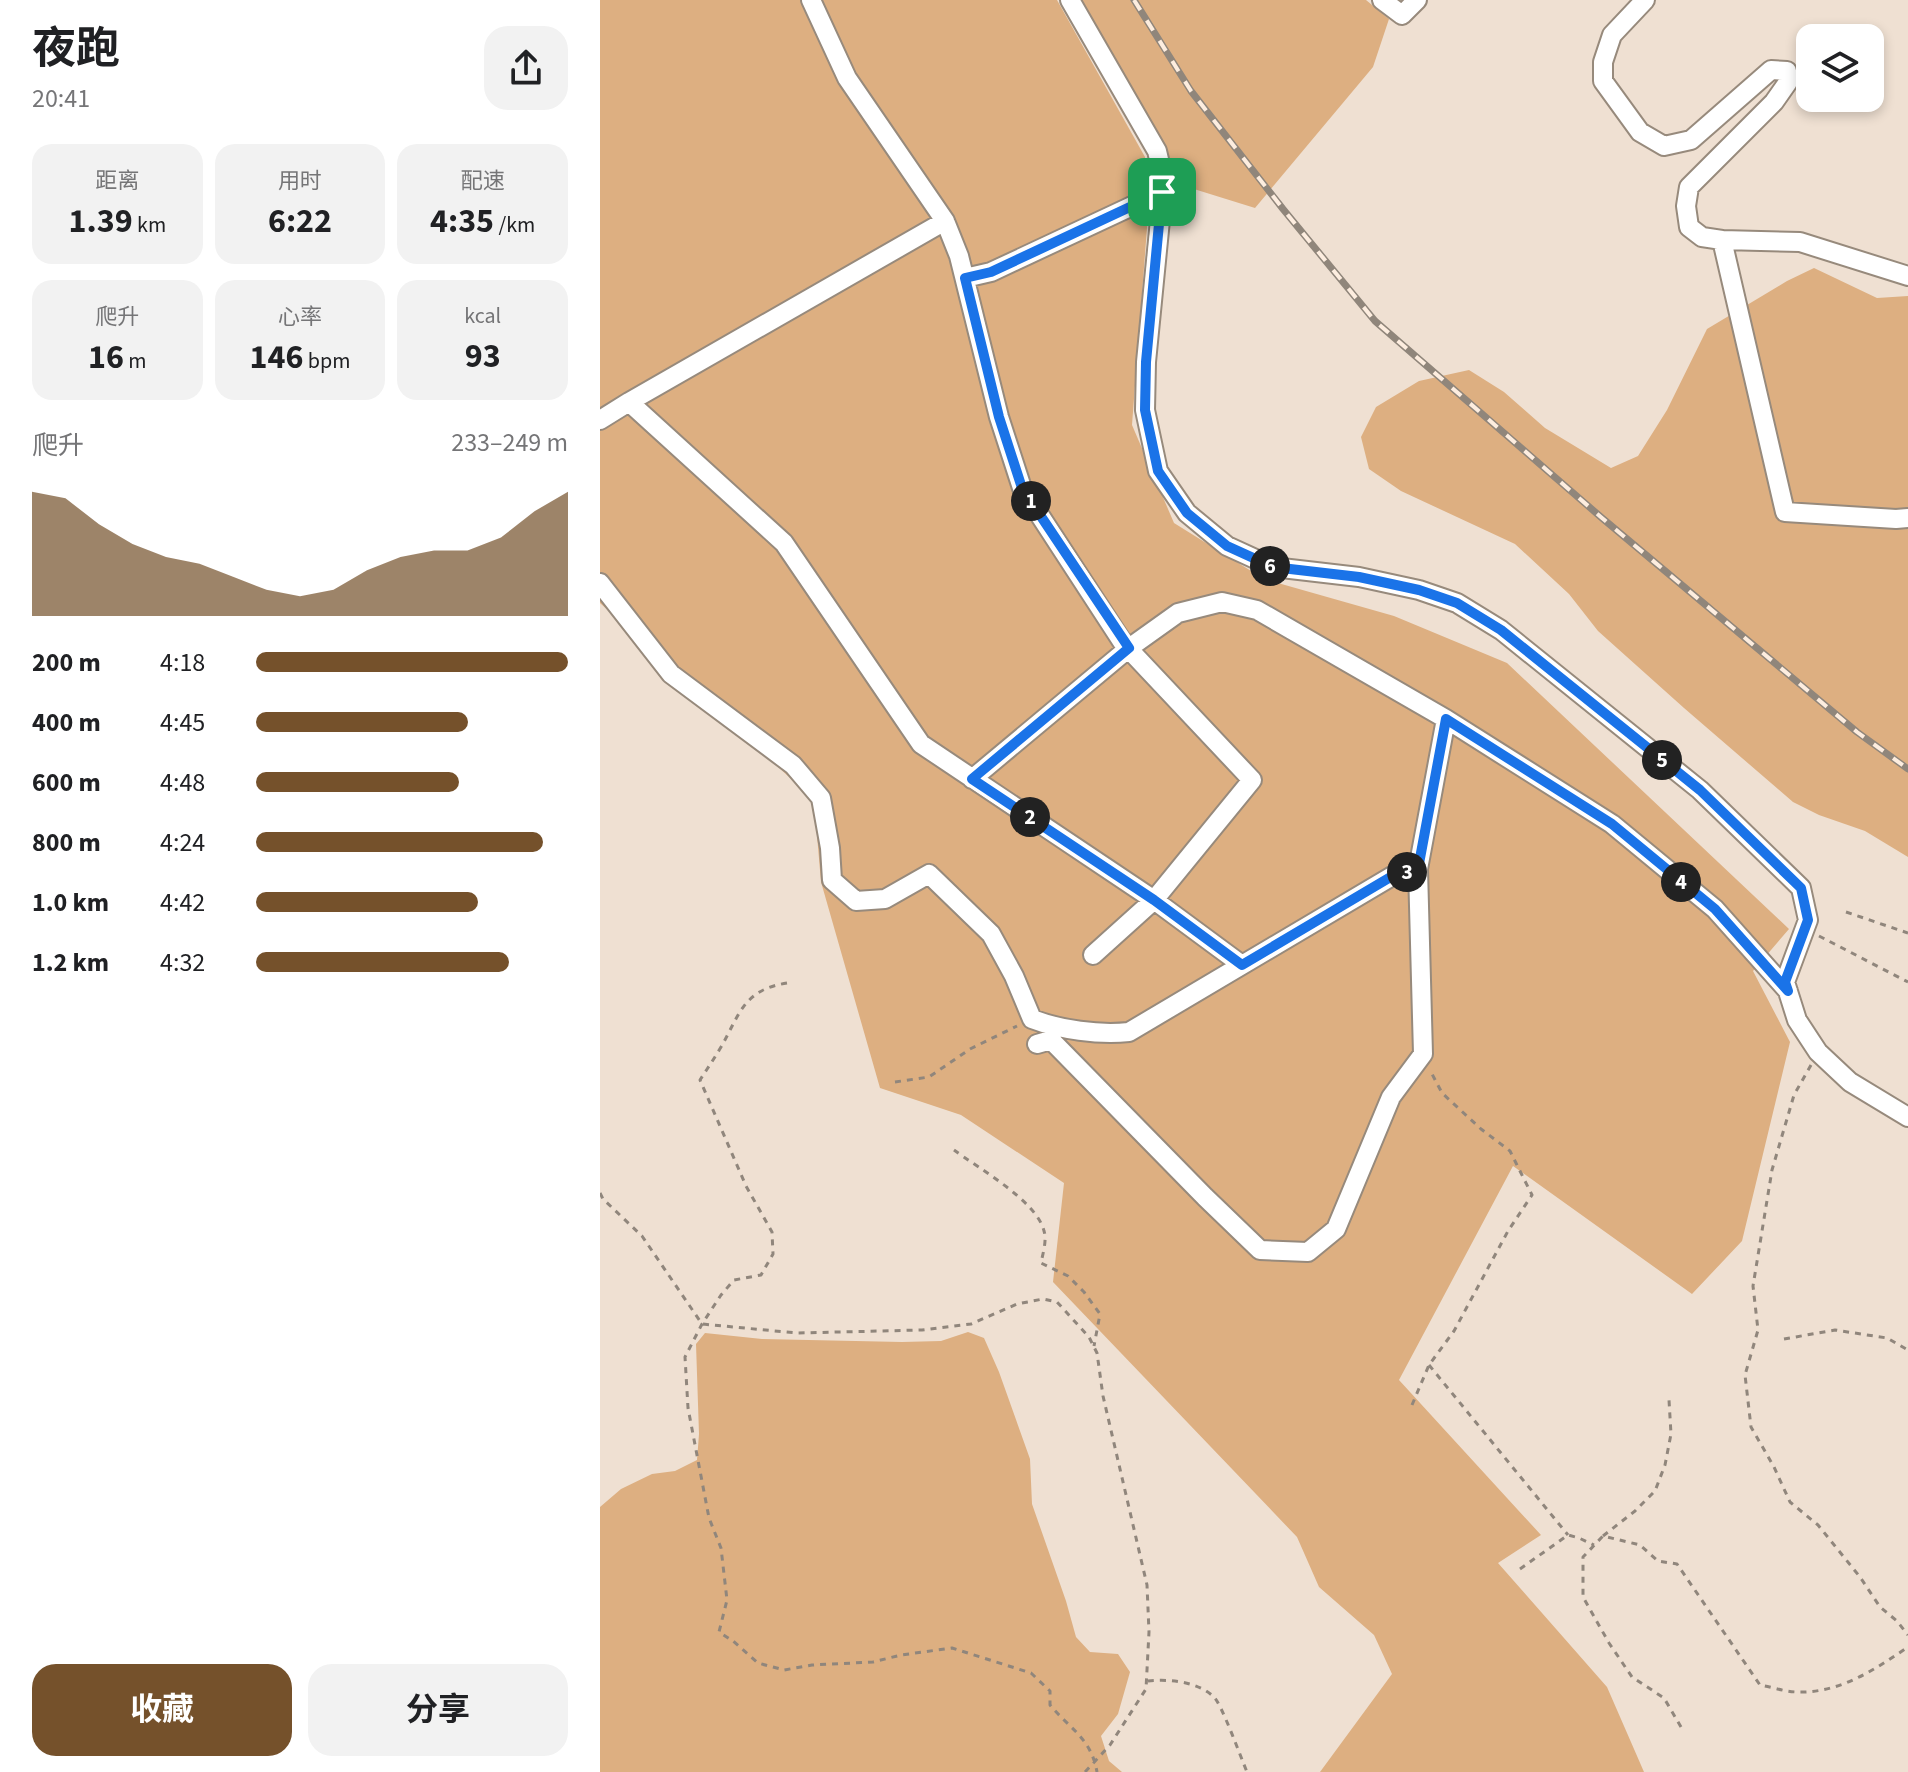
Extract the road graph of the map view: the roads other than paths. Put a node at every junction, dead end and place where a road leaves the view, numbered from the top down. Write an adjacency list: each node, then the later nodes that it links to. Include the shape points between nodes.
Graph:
1 (811, 0): 7 (street, via 847,78)
2 (1070, 0): 6 (street, via 1157,151)
3 (1382, 0): 4 (street, via 1402,15)
4 (1417, 0)
5 (1645, 0): 8 (street, via 1612,35 1603,81 1640,132 1664,146 1691,140 1771,70 1787,71 1788,82 1774,102 1689,187 1689,227 1702,237)
6 (1162, 192): 10 (street, via 991,272); 22 (street, via 1145,410 1158,471 1187,513 1227,546 1273,567 1419,590 1457,603 1501,630 1700,790 1801,888 1808,920 1785,982)
7 (945, 221): 10 (street); 11 (street)
8 (1722, 240): 9 (street, via 1800,242); 13 (street, via 1785,512)
9 (1908, 276)
10 (965, 278): 15 (street, via 1022,488)
11 (629, 402): 12 (street); 17 (street, via 784,543 921,744)
12 (600, 420)
13 (1908, 518)
14 (600, 583): 21 (street, via 671,674 793,765 821,798 832,880 856,901 885,899 929,874 991,934 1032,1019 1109,1034 1129,1032)
15 (1129, 648): 16 (street, via 1178,613 1222,602 1246,607); 17 (street); 19 (street, via 1252,780)
16 (1446, 719): 18 (street); 22 (street, via 1612,824 1715,909)
17 (972, 779): 19 (street)
18 (1418, 869): 21 (street, via 1394,875); 23 (street, via 1423,1054 1391,1097 1336,1229 1308,1252 1260,1250 1051,1040)
19 (1154, 900): 20 (street); 21 (street)
20 (1093, 955)
21 (1242, 965)
22 (1788, 991): 24 (street, via 1797,1020 1818,1052 1850,1082)
23 (1037, 1044)
24 (1908, 1117)

